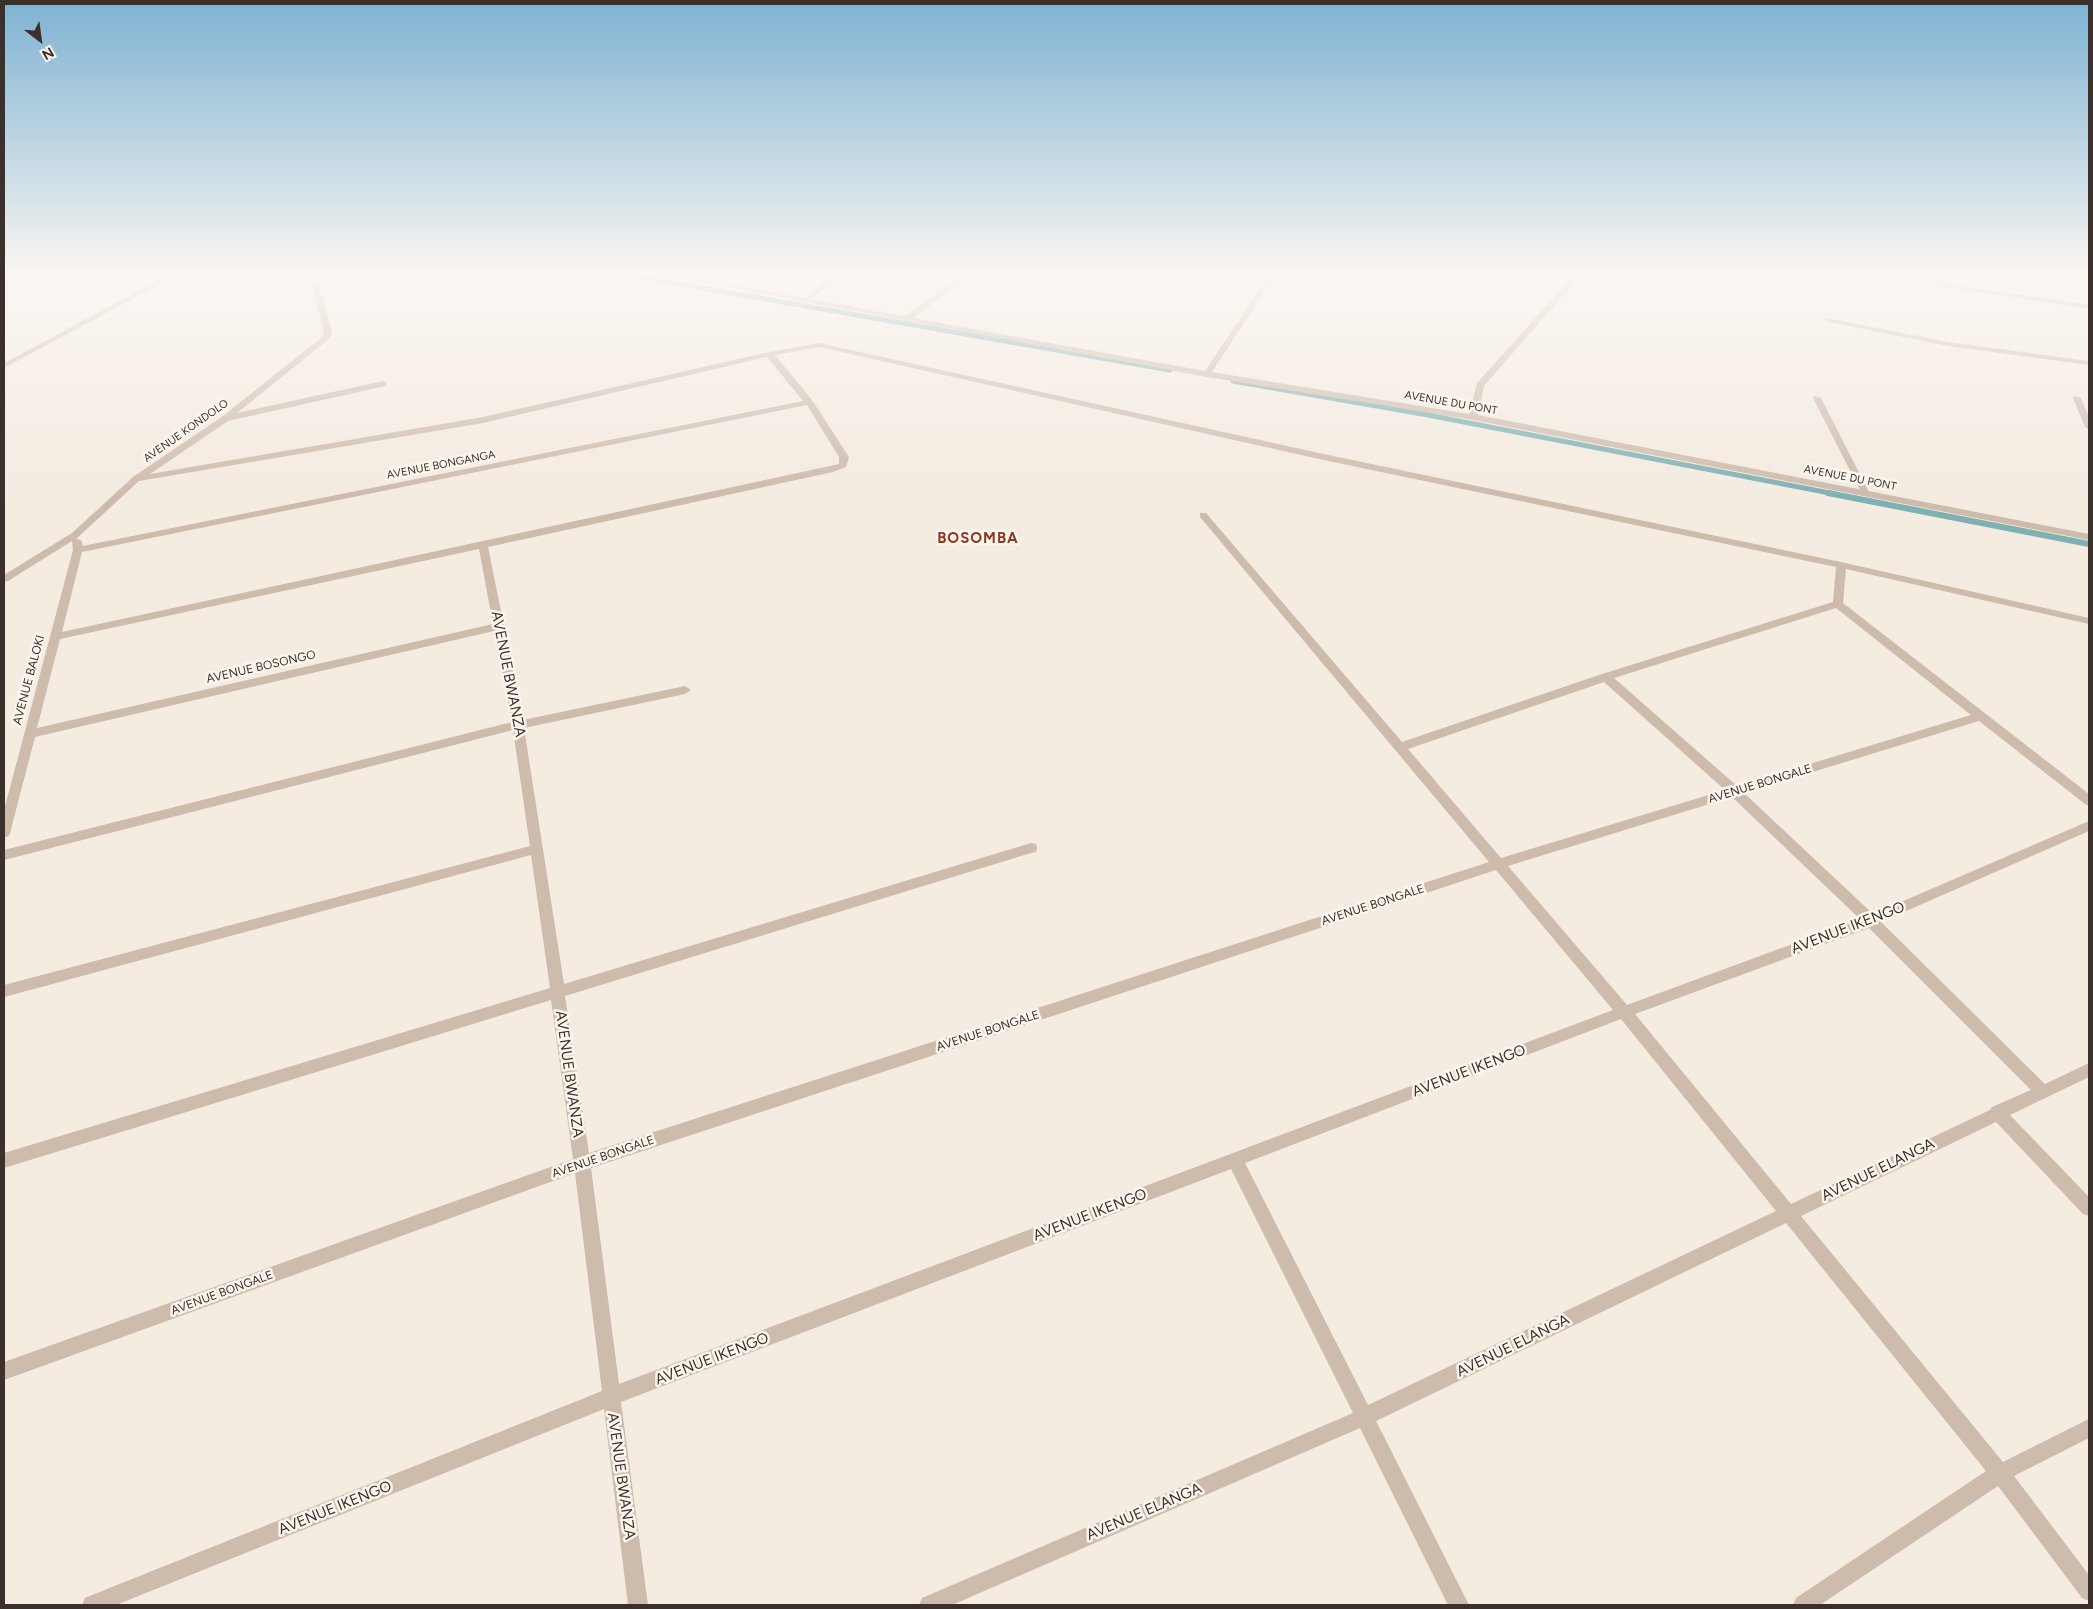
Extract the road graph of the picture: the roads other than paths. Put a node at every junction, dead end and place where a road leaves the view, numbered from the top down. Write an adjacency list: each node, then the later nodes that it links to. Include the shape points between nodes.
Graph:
1 (35, 349): 11 (street)
2 (312, 349): 17 (street, AVENUE KONDOLO)
3 (796, 349): 9 (street)
4 (837, 349): 27 (street, via 1319,456)
5 (1074, 349): 12 (street, AVENUE DU PONT)
6 (1223, 349): 12 (street)
7 (1512, 349): 18 (street, via 1480,385)
8 (1986, 349): 10 (street)
9 (768, 354): 16 (street); 20 (street, via 484,420)
10 (2089, 363)
11 (4, 366)
12 (1207, 374): 18 (street, AVENUE DU PONT)
13 (383, 384): 17 (street)
14 (1817, 398): 21 (lane)
15 (2077, 398): 19 (street)
16 (809, 402): 25 (street, via 844,457 843,465 833,470); 26 (street, AVENUE BONGANGA)
17 (226, 418): 20 (street, AVENUE KONDOLO)
18 (1473, 418): 21 (street, AVENUE DU PONT)
19 (2089, 427)
20 (136, 480): 23 (street, AVENUE KONDOLO)
21 (1865, 492): 24 (street, AVENUE DU PONT)
22 (1203, 515): 38 (street)
23 (76, 535): 26 (street, AVENUE BALOKI); 28 (street, AVENUE KONDOLO)
24 (2089, 537)
25 (483, 546): 31 (street, AVENUE BWANZA); 32 (street)
26 (78, 550): 32 (street, AVENUE BALOKI)
27 (1841, 565): 29 (street); 30 (street)
28 (4, 579)
29 (1838, 604): 33 (street); 35 (street)
30 (2089, 621)
31 (499, 626): 36 (street, AVENUE BWANZA); 37 (street, AVENUE BOSONGO)
32 (55, 637): 37 (street, AVENUE BALOKI)
33 (1606, 677): 38 (street); 39 (street)
34 (685, 690): 36 (street)
35 (1981, 716): 39 (street, AVENUE BONGALE); 40 (street)
36 (518, 725): 44 (street, AVENUE BWANZA); 45 (street)
37 (30, 734): 42 (street, AVENUE BALOKI)
38 (1401, 747): 46 (street)
39 (1735, 792): 46 (street, AVENUE BONGALE); 47 (street)
40 (2089, 801)
41 (2089, 826): 47 (street, AVENUE IKENGO)
42 (4, 833)
43 (1031, 848): 49 (street)
44 (537, 849): 48 (street); 49 (street, AVENUE BWANZA)
45 (4, 855)
46 (1499, 864): 50 (street); 56 (street, AVENUE BONGALE)
47 (1871, 921): 50 (street, AVENUE IKENGO); 52 (street)
48 (4, 991)
49 (557, 994): 55 (street); 56 (street, AVENUE BWANZA)
50 (1624, 1012): 54 (street, AVENUE IKENGO); 58 (street)
51 (2089, 1070): 52 (street, AVENUE ELANGA)
52 (2043, 1092): 53 (street, AVENUE ELANGA)
53 (1998, 1112): 57 (street); 58 (street, AVENUE ELANGA)
54 (1235, 1160): 60 (street, AVENUE IKENGO); 61 (street)
55 (4, 1161)
56 (582, 1163): 59 (street, AVENUE BONGALE); 60 (street, AVENUE BWANZA)
57 (2089, 1208)
58 (1787, 1214): 61 (street, AVENUE ELANGA); 63 (street)
59 (4, 1371)
60 (610, 1397): 65 (street, AVENUE IKENGO); 66 (street, AVENUE BWANZA)
61 (1364, 1417): 67 (street, AVENUE ELANGA); 68 (street)
62 (2089, 1428): 63 (street)
63 (2000, 1473): 64 (street); 69 (street)
64 (2089, 1591)
65 (92, 1605)
66 (638, 1605)
67 (929, 1605)
68 (1459, 1605)
69 (1803, 1605)

